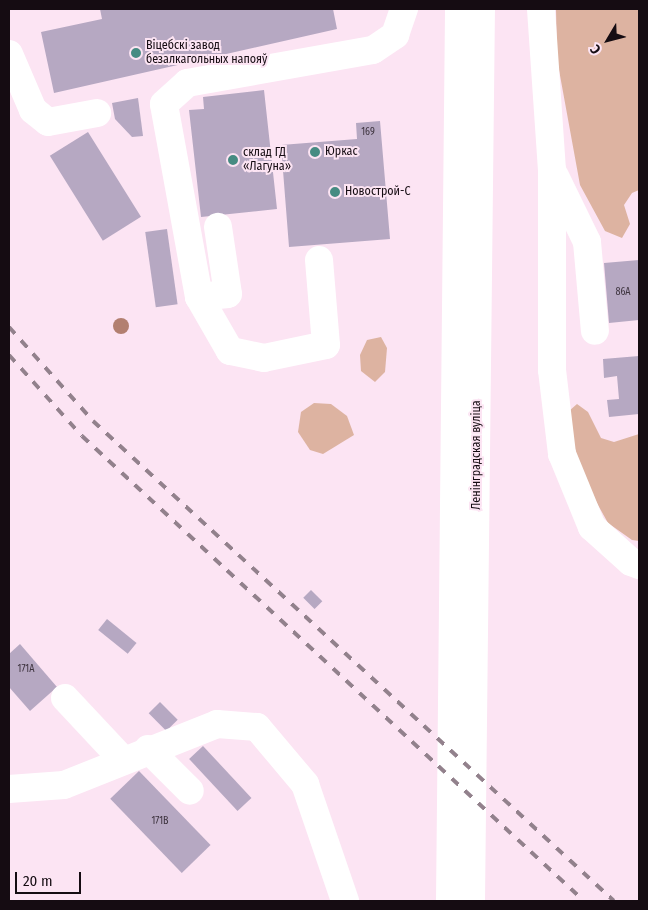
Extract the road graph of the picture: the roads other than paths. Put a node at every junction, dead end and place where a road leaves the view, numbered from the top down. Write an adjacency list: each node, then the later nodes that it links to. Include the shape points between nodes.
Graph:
1 (404, 9): 10 (main road, via 395,35 373,50 188,83 164,104)
2 (459, 9): 19 (main road, Ленінградская вуліца)
3 (481, 9): 20 (main road, Ленінградская вуліца)
4 (541, 9): 7 (main road)
5 (9, 54): 6 (main road, via 33,110 48,122)
6 (97, 113)
7 (552, 170): 11 (main road, via 587,242); 12 (main road, via 552,370 562,454 592,527 630,562)
8 (218, 227): 10 (main road, via 228,294)
9 (319, 260): 10 (main road, via 326,345 264,358 230,351)
10 (199, 297)
11 (595, 331)
12 (639, 564)
13 (65, 698): 15 (main road)
14 (148, 749): 15 (main road); 17 (main road); 18 (main road, via 217,724 257,727 305,784)
15 (122, 759): 16 (main road, via 64,785)
16 (9, 790)
17 (190, 791)
18 (345, 901)
19 (450, 901)
20 (472, 901)

